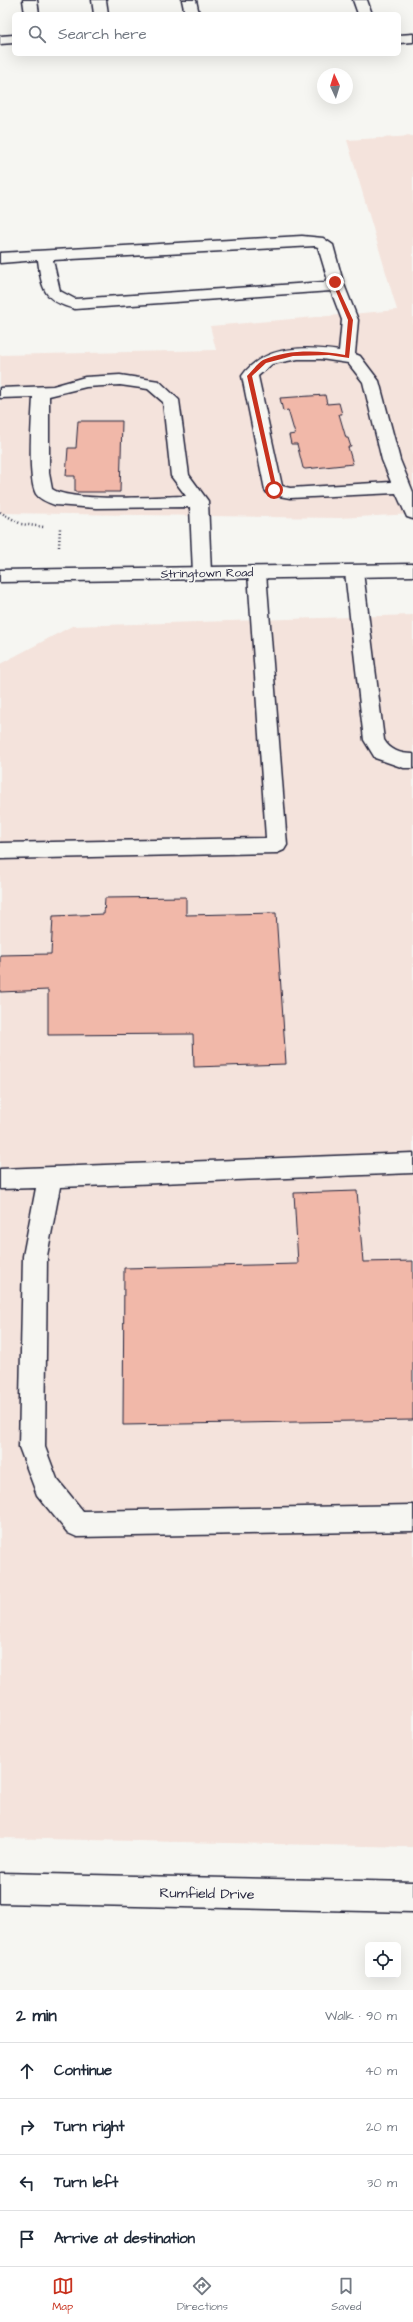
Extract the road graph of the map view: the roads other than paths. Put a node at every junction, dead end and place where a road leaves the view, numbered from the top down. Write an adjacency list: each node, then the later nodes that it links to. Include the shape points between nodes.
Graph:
1 (30, 0): 5 (main road)
2 (98, 0): 6 (main road)
3 (189, 0): 7 (main road)
4 (360, 0): 8 (main road)
5 (32, 12)
6 (101, 12)
7 (192, 12)
8 (365, 12)
9 (413, 38): 11 (main road)
10 (12, 39): 12 (main road)
11 (401, 39)
12 (0, 40)
13 (45, 256): 14 (main road); 15 (main road, via 318,241 325,245); 15 (main road, via 50,287 56,297 64,303 75,304 322,287)
14 (0, 258)
15 (335, 282): 16 (main road, via 350,320)
16 (347, 357): 19 (main road, via 354,359 371,381 391,460); 19 (main road, via 329,353 293,354 264,362 250,376 274,490 290,493)
17 (41, 391): 18 (main road); 20 (main road, via 54,391 85,382 120,380 153,386 171,400 180,476); 20 (main road, via 40,473 44,492 55,499 96,502)
18 (0, 393)
19 (402, 487): 21 (main road)
20 (199, 501): 24 (main road)
21 (413, 513)
22 (413, 570): 23 (main road, Stringtown Road)
23 (354, 572): 25 (main road, Stringtown Road); 27 (main road, via 374,740 382,754)
24 (202, 573): 25 (main road, Stringtown Road); 26 (main road, Stringtown Road)
25 (257, 573): 28 (main road, via 277,845)
26 (0, 576)
27 (413, 761)
28 (0, 851)
29 (413, 1163): 30 (main road)
30 (50, 1177): 31 (main road); 32 (main road, via 35,1256 32,1448 46,1486 76,1524)
31 (0, 1179)
32 (413, 1518)
33 (0, 1888): 34 (main road, Rumfield Drive)
34 (413, 1897)

